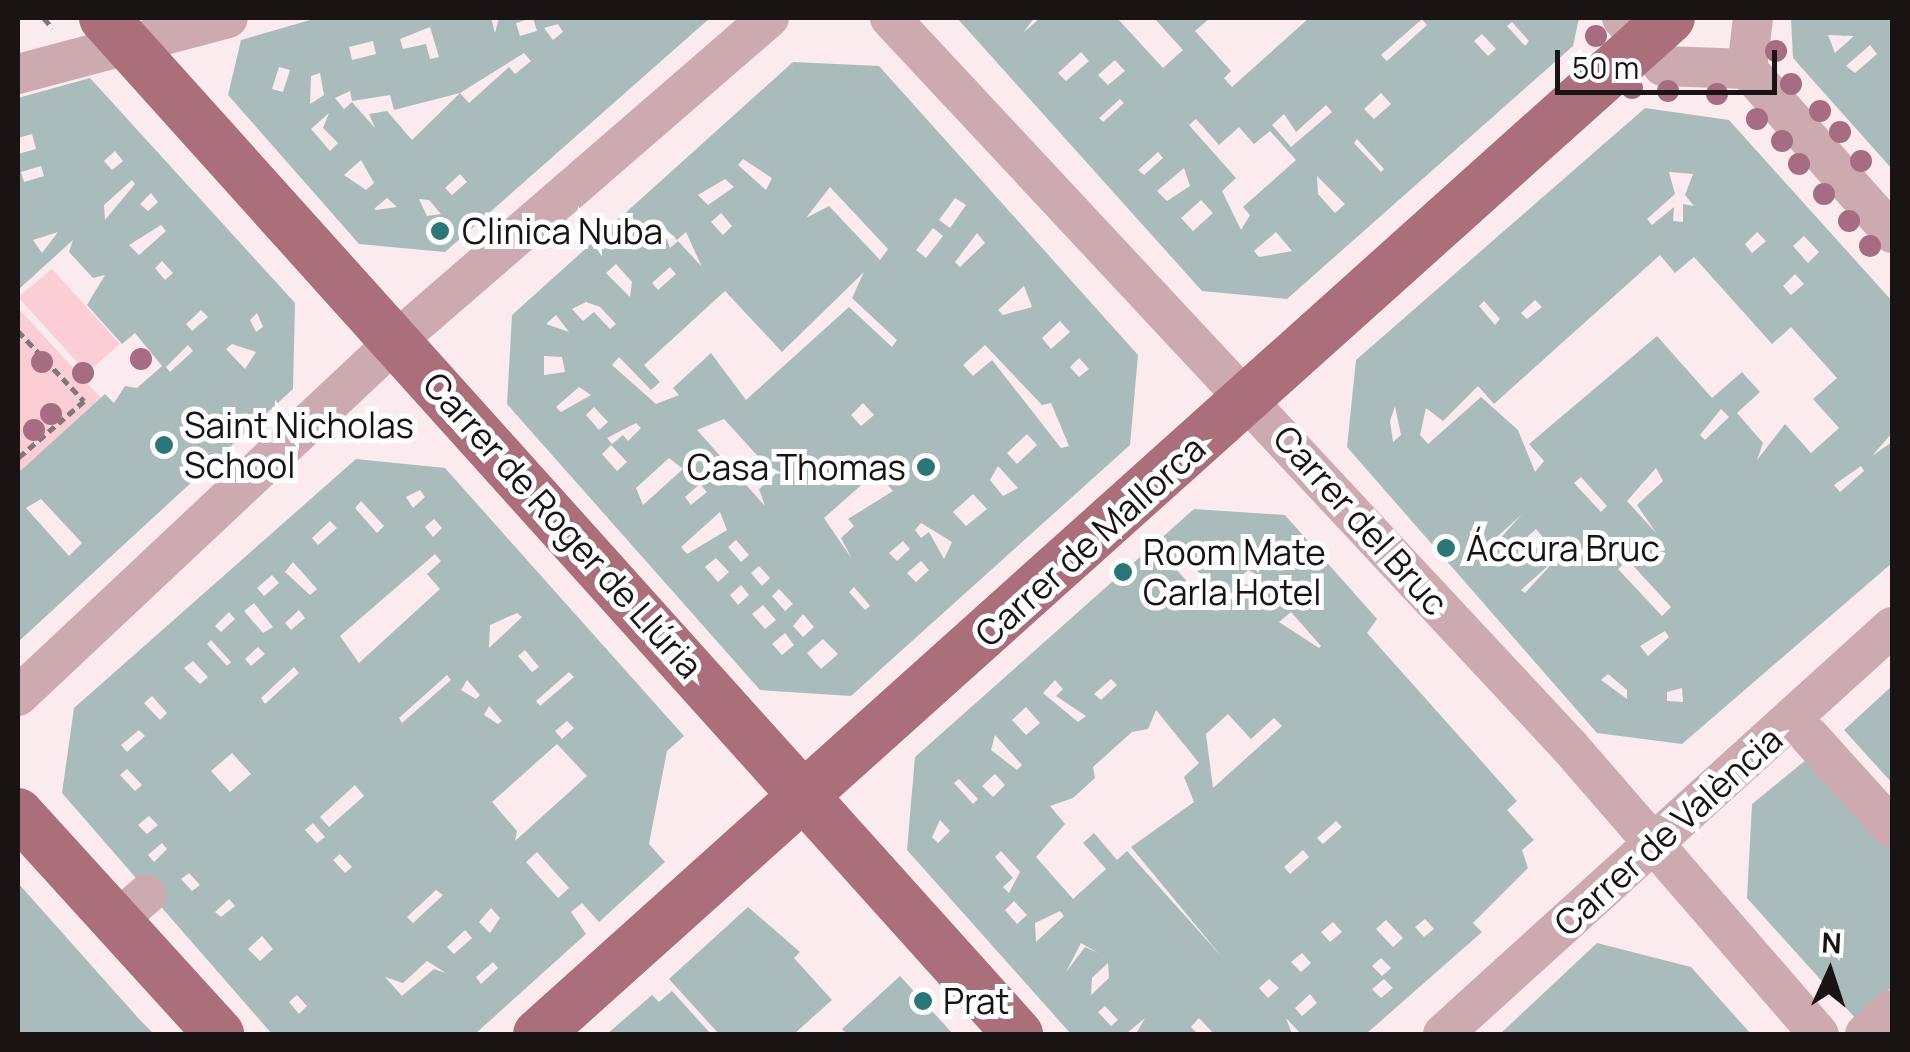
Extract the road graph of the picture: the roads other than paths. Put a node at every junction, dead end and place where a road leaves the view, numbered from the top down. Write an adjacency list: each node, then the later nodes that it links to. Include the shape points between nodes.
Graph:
1 (228, 18): 5 (street)
2 (768, 18): 10 (street)
3 (890, 18): 11 (street, Carrer del Bruc)
4 (1753, 18): 7 (street)
5 (116, 30): 8 (street); 10 (main road, Carrer de Roger de Llúria)
6 (1649, 37): 7 (street); 11 (main road, Carrer de Mallorca)
7 (1748, 68): 9 (street)
8 (18, 74)
9 (1892, 233)
10 (398, 339): 13 (street); 15 (main road, Carrer de Roger de Llúria)
11 (1250, 397): 15 (main road, Carrer de Mallorca); 18 (street, Carrer del Bruc)
12 (1892, 626): 18 (street, Carrer de València)
13 (18, 696)
14 (1809, 736): 17 (street)
15 (805, 796): 21 (main road, Carrer de Mallorca); 22 (main road, Carrer de Roger de Llúria)
16 (18, 812): 20 (main road, via 131,908)
17 (1892, 828)
18 (1654, 850): 23 (street, Carrer de València); 24 (street, Carrer del Bruc)
19 (1892, 1010): 25 (street)
20 (219, 1034)
21 (538, 1034)
22 (1018, 1034)
23 (1443, 1034)
24 (1819, 1034)
25 (1866, 1034)

